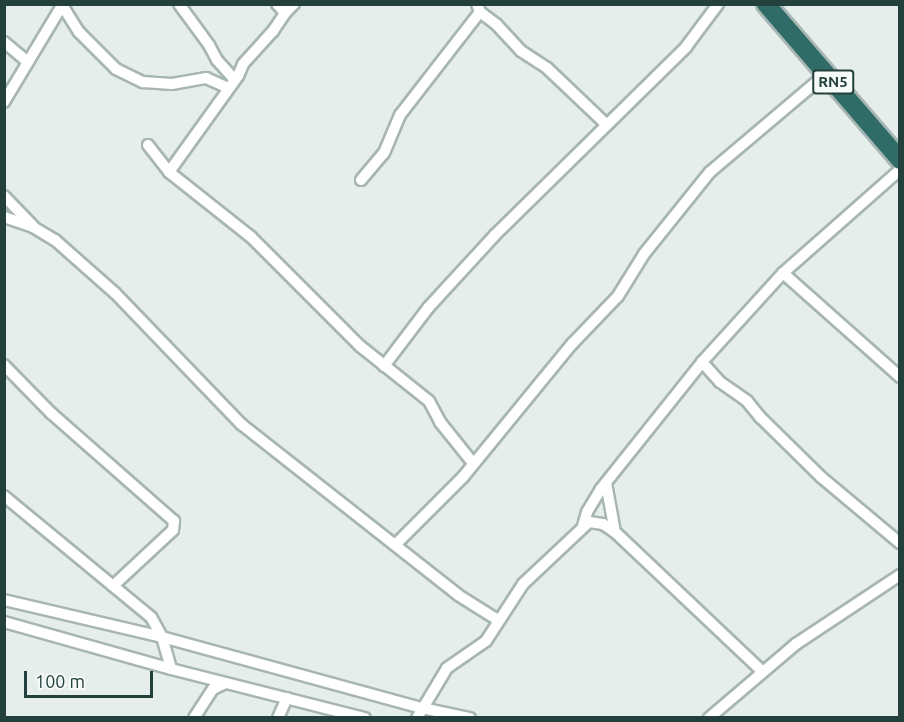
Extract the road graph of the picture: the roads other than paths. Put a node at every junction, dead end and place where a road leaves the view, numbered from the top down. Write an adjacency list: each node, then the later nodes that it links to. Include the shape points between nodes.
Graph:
1 (179, 4): 12 (street)
2 (277, 4): 8 (street)
3 (294, 4): 8 (street)
4 (718, 4): 14 (street, via 686,47)
5 (766, 4): 11 (highway, RN5)
6 (62, 5): 10 (street); 12 (street, via 79,32 116,69 143,81 172,84 206,78)
7 (478, 8): 14 (street, via 532,61 547,68); 19 (street, via 400,115 384,153)
8 (285, 13): 12 (street)
9 (4, 42): 10 (street)
10 (28, 62): 13 (street)
11 (826, 74): 16 (highway, RN5); 28 (street, via 696,187 644,254 618,296 572,344)
12 (231, 83): 18 (street)
13 (4, 102)
14 (606, 124): 26 (street, via 483,248 428,308)
15 (148, 145): 18 (street)
16 (900, 160)
17 (900, 170): 23 (street)
18 (170, 172): 26 (street, via 251,237)
19 (361, 180)
20 (4, 196): 22 (street)
21 (4, 217): 22 (street)
22 (33, 227): 34 (street, via 55,240 115,292 241,423)
23 (783, 273): 24 (street); 27 (street)
24 (702, 362): 29 (street); 33 (street, via 720,382 747,401 821,477)
25 (4, 365): 36 (street, via 51,413 174,521 173,530)
26 (384, 366): 28 (street, via 429,400 440,422)
27 (900, 377)
28 (473, 463): 34 (street)
29 (606, 483): 31 (street, via 592,501); 32 (street)
30 (4, 496): 36 (street)
31 (583, 525): 32 (street, via 596,522); 38 (street, via 523,584)
32 (615, 532): 42 (street)
33 (900, 543)
34 (395, 545): 38 (street, via 458,595)
35 (900, 575): 42 (street)
36 (113, 586): 40 (street, via 150,617)
37 (4, 600): 40 (street)
38 (498, 620): 45 (street, via 486,641 447,668)
39 (4, 622): 41 (street)
40 (162, 637): 41 (street); 45 (street)
41 (171, 669): 43 (street)
42 (762, 671): 50 (street)
43 (226, 683): 44 (street); 46 (street, via 213,689)
44 (287, 698): 47 (street); 48 (street)
45 (419, 712): 49 (street)
46 (194, 717)
47 (278, 717)
48 (365, 717)
49 (470, 717)
50 (709, 717)

